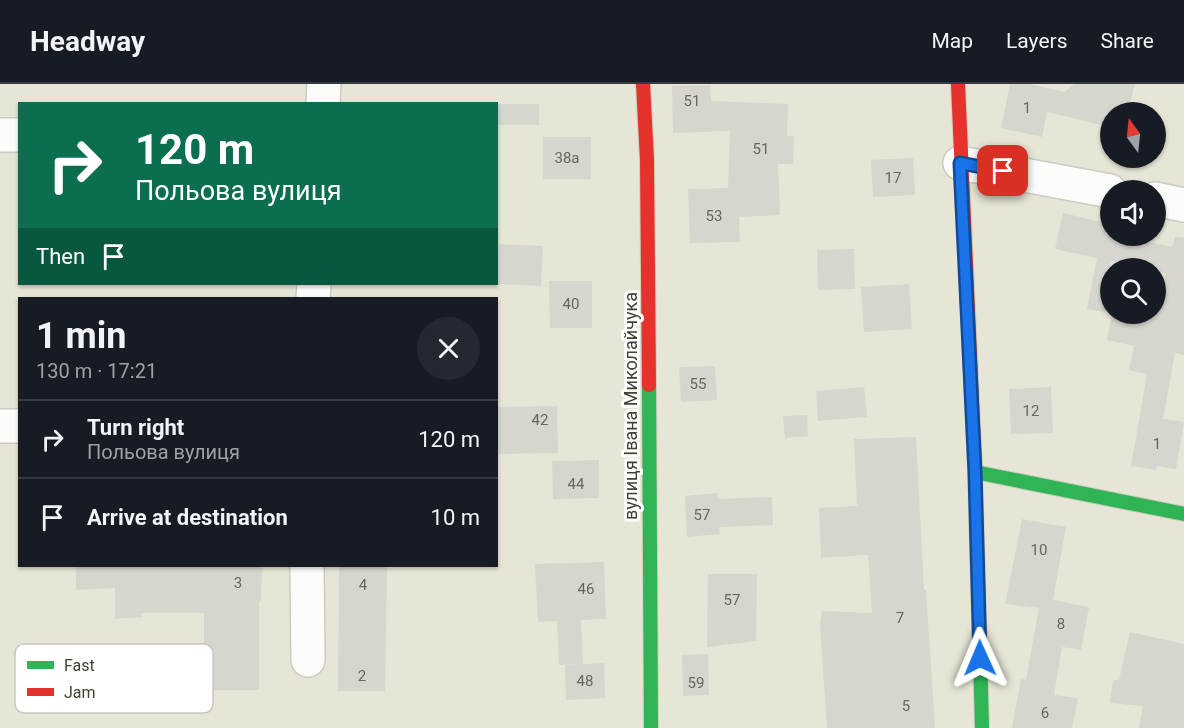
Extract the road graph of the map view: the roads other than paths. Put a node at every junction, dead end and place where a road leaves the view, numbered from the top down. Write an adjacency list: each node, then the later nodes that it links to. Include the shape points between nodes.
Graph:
1 (324, 84): 4 (street)
2 (643, 84): 17 (street, вулиця Івана Миколайчука)
3 (958, 84): 7 (street)
4 (323, 102)
5 (0, 135): 6 (street)
6 (18, 135)
7 (960, 163): 8 (street); 13 (street)
8 (1100, 189)
9 (1166, 201): 10 (street)
10 (1184, 205)
11 (0, 426): 12 (street)
12 (18, 426)
13 (975, 472): 14 (street); 18 (street)
14 (1184, 514)
15 (307, 567): 16 (street)
16 (308, 660)
17 (651, 728)
18 (982, 728)

